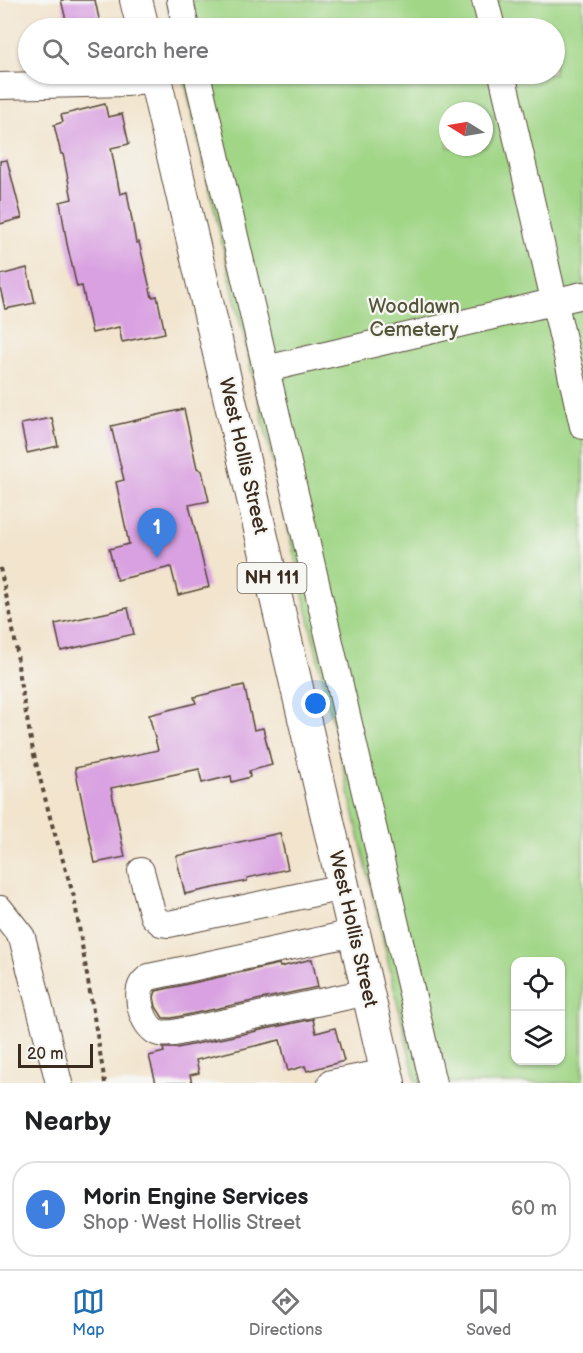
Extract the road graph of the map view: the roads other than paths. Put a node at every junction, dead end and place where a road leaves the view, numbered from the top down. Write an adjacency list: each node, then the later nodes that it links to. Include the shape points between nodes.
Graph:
1 (136, 0): 4 (main road)
2 (180, 0): 5 (street)
3 (485, 0): 6 (street)
4 (140, 18)
5 (184, 18)
6 (490, 18)
7 (96, 84): 11 (street)
8 (157, 84): 17 (main road, West Hollis Street / NH 111)
9 (199, 84): 14 (street)
10 (504, 84): 13 (street)
11 (0, 87)
12 (583, 295): 13 (street)
13 (555, 302): 14 (street); 15 (street)
14 (266, 369): 24 (street)
15 (583, 426)
16 (141, 871): 17 (street, via 153,916 169,924)
17 (343, 887): 19 (main road, West Hollis Street / NH 111)
18 (2, 915): 22 (street, via 22,937)
19 (354, 933): 20 (main road, West Hollis Street / NH 111); 20 (street, via 149,977 139,994 142,1016 158,1033 174,1033)
20 (368, 992): 21 (main road, West Hollis Street / NH 111)
21 (388, 1077): 23 (street)
22 (59, 1083)
23 (331, 1083)
24 (433, 1083)

